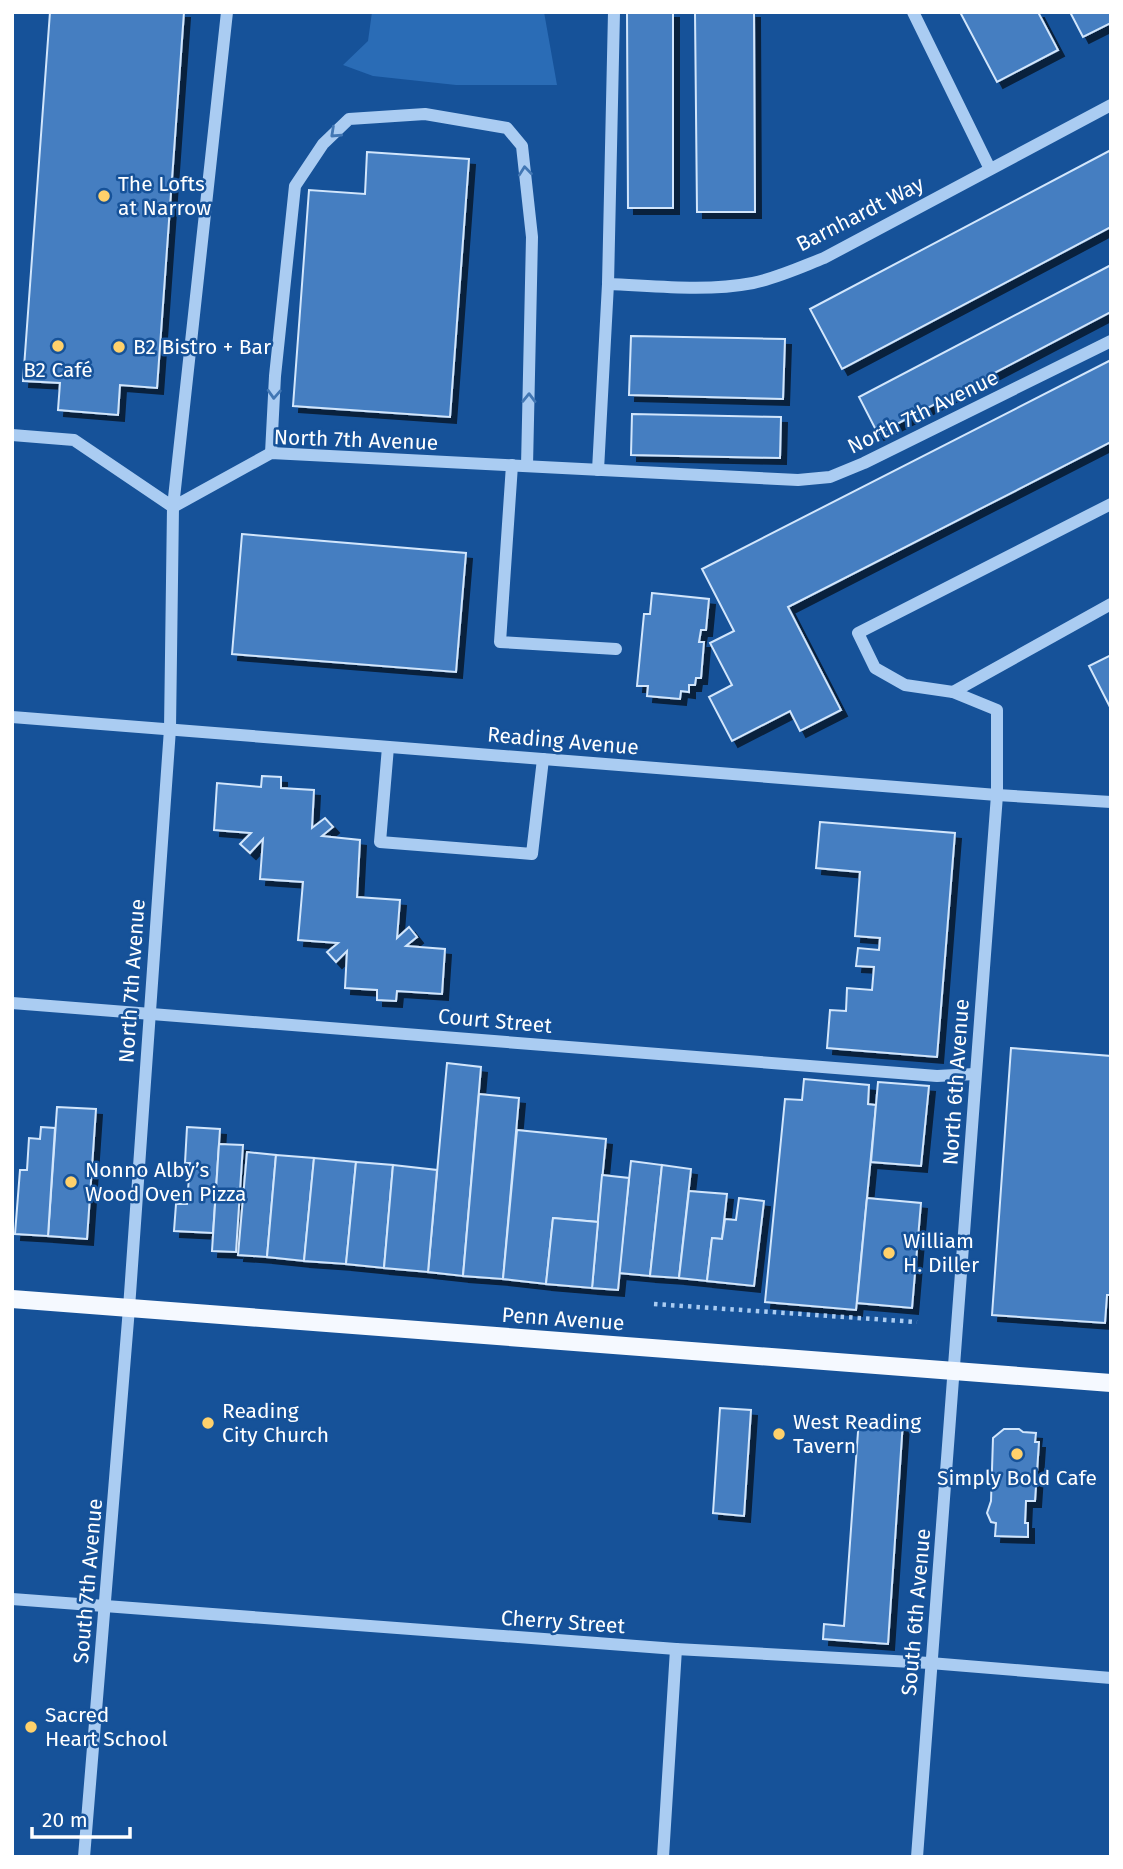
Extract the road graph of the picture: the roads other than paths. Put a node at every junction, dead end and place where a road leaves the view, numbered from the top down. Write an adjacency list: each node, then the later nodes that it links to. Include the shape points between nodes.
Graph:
1 (227, 12): 14 (street)
2 (614, 12): 6 (street)
3 (913, 12): 5 (street)
4 (1111, 104): 5 (street, Barnhardt Way)
5 (990, 169): 6 (street, Barnhardt Way, via 824,258 754,282 719,287)
6 (608, 284): 12 (street)
7 (1111, 341): 12 (street, North 7th Avenue, via 830,477 798,480)
8 (12, 435): 14 (street, via 74,440)
9 (271, 453): 10 (street, North 7th Avenue); 11 (street, one-way to 9, via 531,237 522,146 507,128 425,114 349,120 323,144 295,186); 14 (street, North 7th Avenue)
10 (512, 465): 11 (street, North 7th Avenue); 16 (street, via 500,642)
11 (527, 466): 12 (street, North 7th Avenue)
12 (598, 470)
13 (1111, 504): 17 (street, via 858,633 875,668 905,685)
14 (173, 507): 19 (street, North 7th Avenue)
15 (1111, 604): 17 (street)
16 (616, 649)
17 (953, 692): 22 (street, North 6th Avenue, via 996,710)
18 (12, 716): 19 (street, Reading Avenue)
19 (170, 729): 20 (street, Reading Avenue); 25 (street, North 7th Avenue)
20 (388, 747): 21 (street, Reading Avenue); 21 (street, via 380,842 532,854)
21 (543, 759): 22 (street, Reading Avenue)
22 (996, 795): 23 (street, Reading Avenue); 26 (street, North 6th Avenue)
23 (1111, 802)
24 (12, 1003): 25 (street, Court Street)
25 (149, 1013): 26 (street, Court Street, via 937,1076); 28 (street, North 7th Avenue)
26 (975, 1074): 29 (street, North 6th Avenue)
27 (12, 1299): 28 (main road, Penn Avenue)
28 (129, 1308): 29 (main road, Penn Avenue); 32 (street, South 7th Avenue)
29 (955, 1371): 30 (main road, Penn Avenue); 34 (street, South 6th Avenue)
30 (1111, 1383)
31 (12, 1599): 32 (street, Cherry Street)
32 (106, 1605): 33 (street, Cherry Street); 36 (street, South 7th Avenue)
33 (676, 1649): 34 (street, Cherry Street); 37 (street)
34 (930, 1663): 35 (street, Cherry Street); 38 (street, South 6th Avenue)
35 (1111, 1678)
36 (84, 1857)
37 (663, 1857)
38 (917, 1857)

